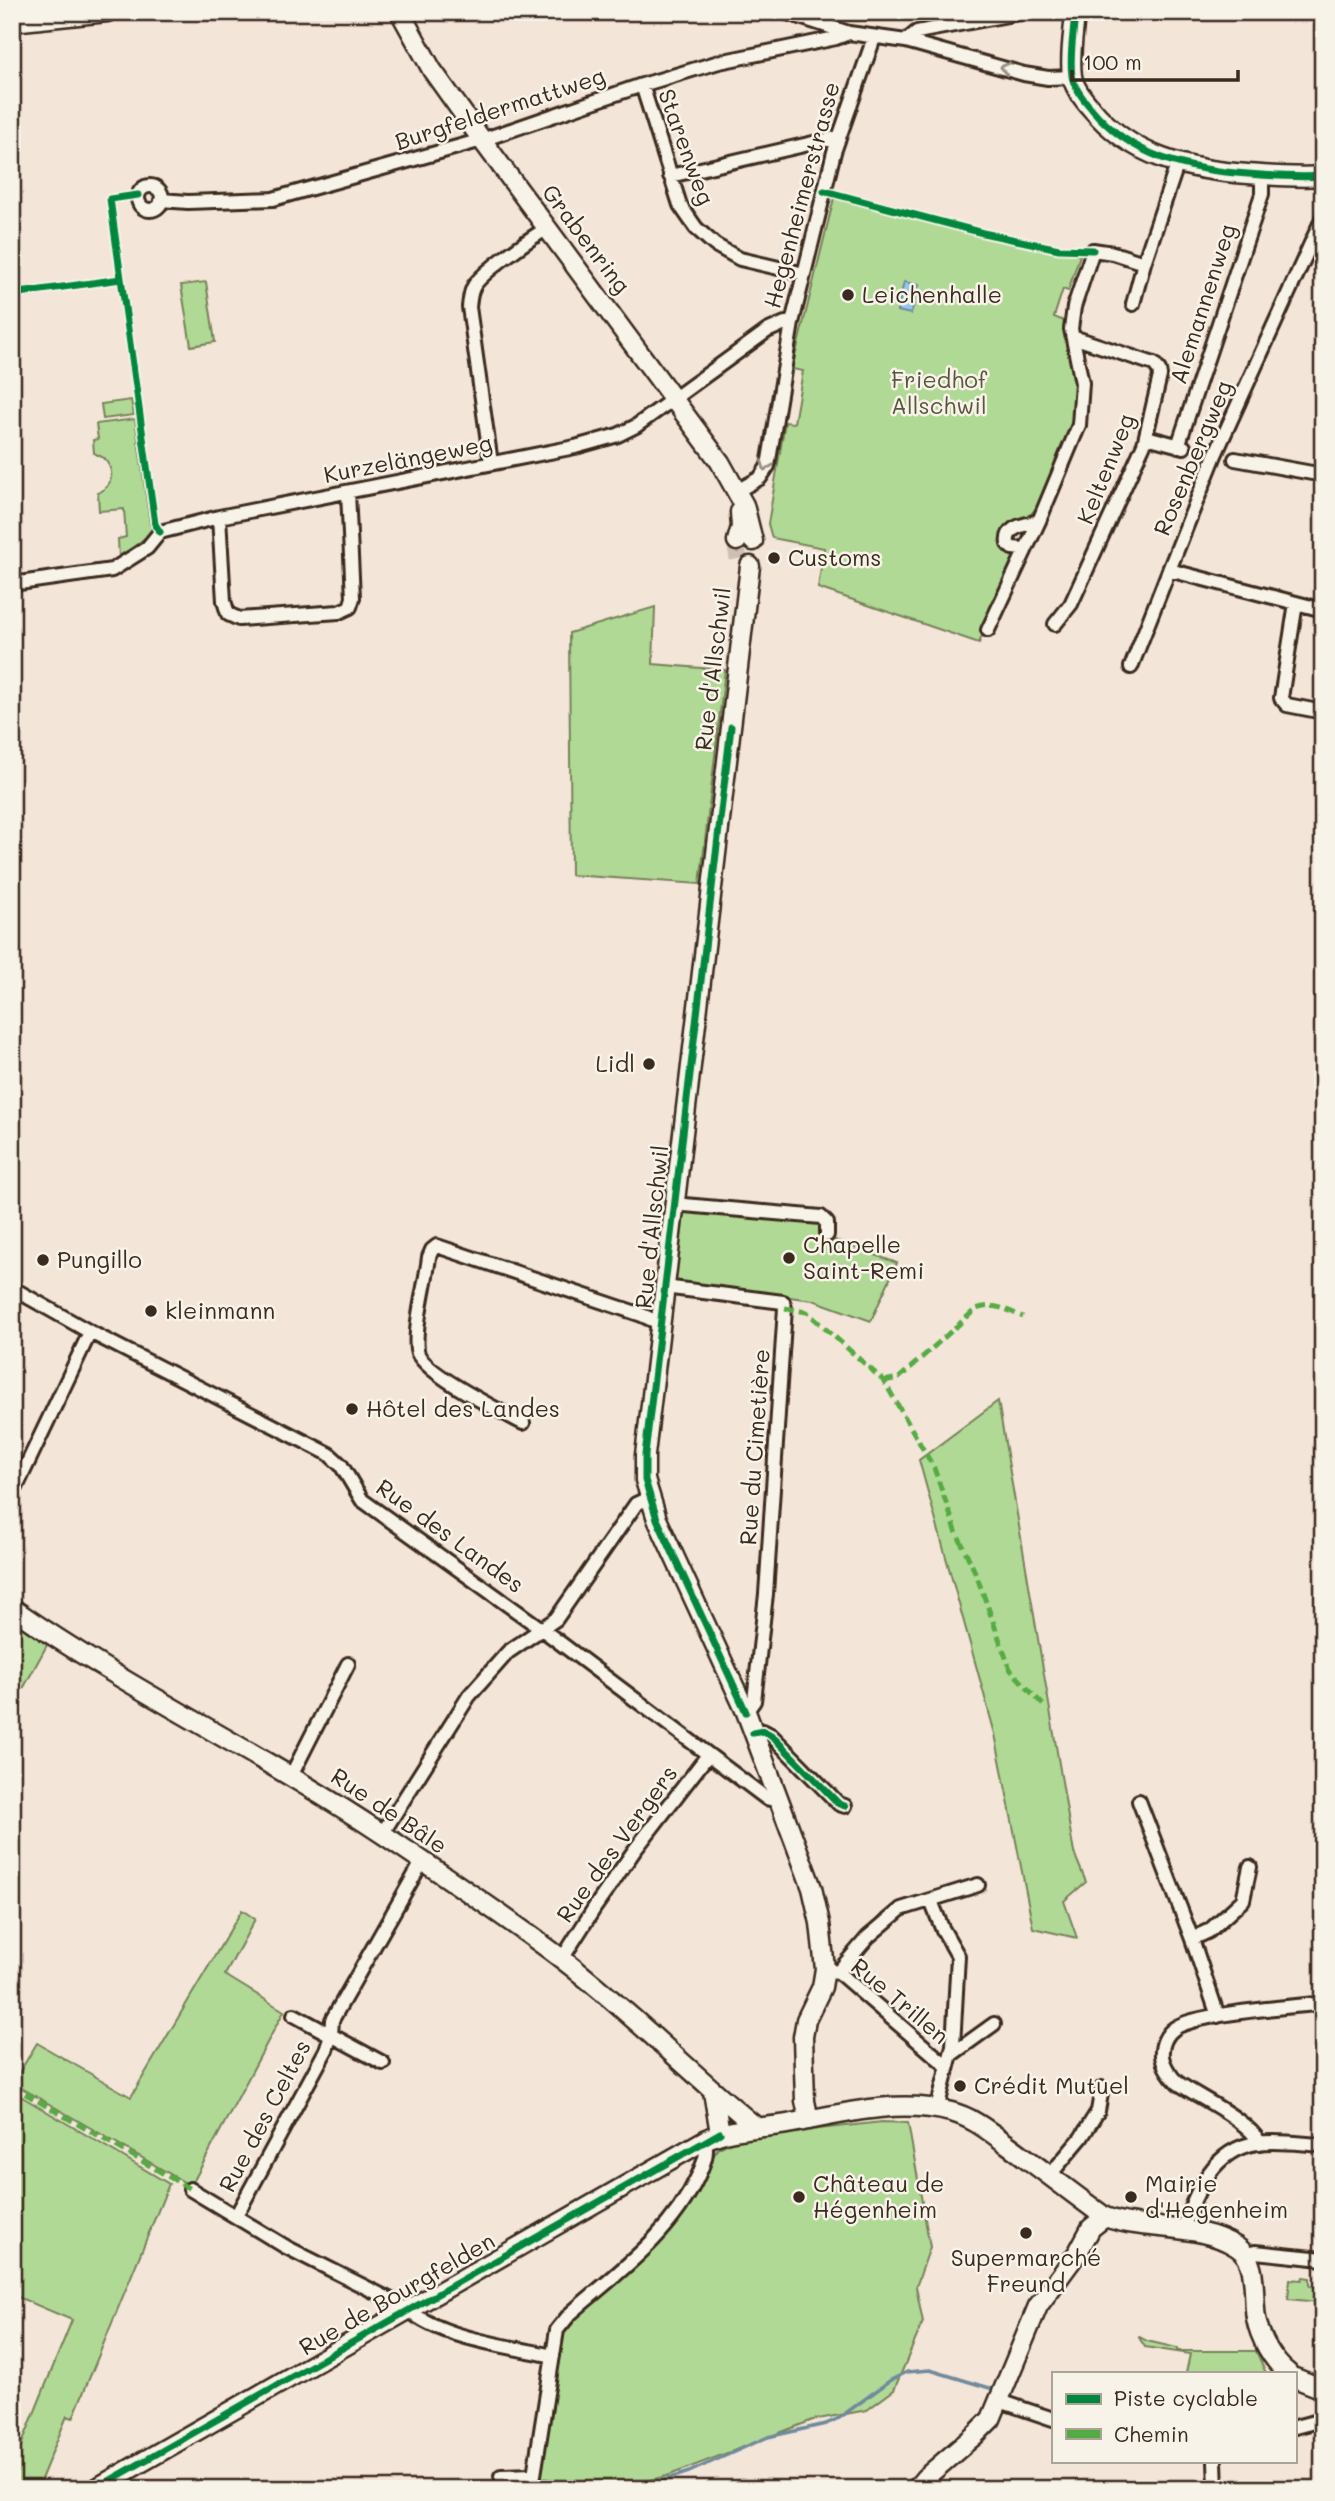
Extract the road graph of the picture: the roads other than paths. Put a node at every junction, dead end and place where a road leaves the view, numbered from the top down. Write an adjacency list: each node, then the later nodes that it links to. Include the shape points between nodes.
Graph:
1 (107, 12): 6 (main road)
2 (400, 12): 13 (main road, Grabenring, via 432,69)
3 (784, 12): 7 (street)
4 (1024, 12): 9 (street, via 917,33)
5 (1075, 12): 10 (main road)
6 (12, 22)
7 (849, 33): 8 (street); 11 (street, Burgfeldermattweg, via 719,62)
8 (874, 38): 9 (street); 12 (street, Hegenheimerstrasse)
9 (906, 41): 10 (street, one-way to 9, via 1024,74)
10 (1072, 77): 14 (main road, via 1085,101 1110,127)
11 (642, 85): 13 (street, Burgfeldermattweg); 15 (street, Starenweg)
12 (838, 137): 15 (street); 24 (street, Hegenheimerstrasse)
13 (482, 140): 18 (street, Burgfeldermattweg, via 273,199); 20 (main road, Grabenring)
14 (1177, 164): 16 (main road); 23 (street)
15 (670, 176): 24 (street, Starenweg, via 689,219 715,245 740,259)
16 (1262, 176): 17 (main road); 29 (street, Alemannenweg, via 1262,194 1181,446)
17 (1323, 176)
18 (162, 200)
19 (1323, 217): 21 (street, Rosenbergweg)
20 (548, 228): 28 (main road, Grabenring); 31 (street, via 476,283 470,298)
21 (1310, 247): 22 (street); 39 (street, Rosenbergweg, via 1215,454)
22 (1323, 252)
23 (1144, 263): 25 (street); 27 (street, via 1093,250 1074,307)
24 (804, 274): 26 (street, Hegenheimerstrasse)
25 (1133, 303)
26 (792, 323): 28 (street, Kurzelängeweg, via 766,331); 33 (street, Hegenheimerstrasse, one-way to 33, via 765,472)
27 (1073, 337): 36 (street, via 1082,383 1079,425); 44 (street, Keltenweg, via 1154,364 1160,376 1144,444 1071,604)
28 (674, 399): 31 (street, Kurzelängeweg, via 618,435); 33 (main road, Grabenring)
29 (1150, 438)
30 (1235, 459): 32 (street)
31 (491, 463): 34 (street, Kurzelängeweg)
32 (1323, 475)
33 (737, 491): 37 (main road, Grabenring, via 748,517)
34 (348, 492): 35 (street, Kurzelängeweg); 35 (street, via 354,598 350,607 339,612 239,619 228,614)
35 (219, 517): 41 (street, Kurzelängeweg, via 160,532 147,548 112,570)
36 (1038, 521): 38 (street); 38 (street, via 1008,533 1008,544)
37 (745, 541)
38 (1024, 549): 45 (street)
39 (1169, 570): 42 (street, Rosenbergweg); 46 (street)
40 (746, 571): 48 (main road, Rue d'Allschwil)
41 (12, 584)
42 (1296, 603): 43 (street, Rosenbergweg); 47 (street, via 1281,698 1287,705)
43 (1323, 610)
44 (1055, 624)
45 (988, 631)
46 (1131, 667)
47 (1323, 712)
48 (673, 1204): 49 (street, via 821,1217 827,1223); 50 (main road, Rue d'Allschwil)
49 (827, 1235)
50 (664, 1287): 52 (main road, Rue d'Allschwil); 60 (street, Rue du Cimetière, via 783,1302 785,1308 766,1594 754,1701)
51 (12, 1288): 53 (street, Rue des Landes)
52 (661, 1324): 54 (street, via 437,1246 429,1257 418,1327 419,1357 436,1373); 56 (main road, Rue d'Allschwil, via 645,1455)
53 (90, 1332): 55 (street); 58 (street, Rue des Landes, via 329,1454 362,1500)
54 (523, 1423)
55 (12, 1496)
56 (649, 1498): 58 (street, via 636,1504 556,1619); 60 (main road, Rue d'Allschwil)
57 (12, 1608): 63 (main road, Rue de Bâle)
58 (543, 1630): 62 (street, Rue des Landes); 67 (street, via 508,1652 470,1696)
59 (348, 1664): 63 (street)
60 (746, 1712): 61 (main road, Rue d'Allschwil)
61 (753, 1732): 64 (main road, Rue d'Allschwil); 66 (street, via 771,1734)
62 (708, 1755): 64 (street, Rue des Landes, via 766,1798); 73 (street, Rue des Vergers, via 618,1874)
63 (291, 1776): 67 (main road, Rue de Bâle)
64 (778, 1801): 74 (main road, Rue d'Allschwil, via 812,1888)
65 (1139, 1801): 72 (street)
66 (845, 1806)
67 (382, 1834): 68 (main road, Rue de Bâle)
68 (422, 1862): 73 (main road, Rue de Bâle); 79 (street, Rue des Celtes, via 332,2020)
69 (1250, 1867): 72 (street, via 1243,1899 1209,1931)
70 (978, 1885): 71 (street)
71 (931, 1900): 74 (street, via 895,1913); 80 (street, via 958,1956)
72 (1192, 1939): 77 (street)
73 (562, 1959): 83 (main road, Rue de Bâle)
74 (831, 1970): 80 (street, Rue Trillen); 85 (main road, Rue d'Allschwil, via 806,2020 803,2037)
75 (1323, 2003): 77 (street)
76 (294, 2015): 79 (street, Rue des Celtes)
77 (1218, 2016): 88 (street, via 1172,2029 1162,2058 1174,2080 1251,2130)
78 (994, 2024): 80 (street)
79 (331, 2035): 81 (street); 92 (street, Rue des Celtes)
80 (949, 2061): 84 (street)
81 (383, 2063)
82 (1102, 2088): 90 (street, via 1098,2111)
83 (713, 2091): 86 (main road, Rue de Bâle); 87 (main road)
84 (937, 2109): 85 (main road, Rue de Bourgfelden, via 874,2109); 90 (main road, Rue de Bourgfelden, via 980,2126)
85 (810, 2120): 86 (main road, Rue de Bourgfelden)
86 (755, 2126): 87 (main road, Rue de Bourgfelden)
87 (712, 2137): 97 (main road, Rue de Bourgfelden); 98 (street, via 691,2191 665,2229 570,2314 557,2330)
88 (1260, 2143): 89 (street); 94 (street, via 1218,2162 1194,2196)
89 (1323, 2145)
90 (1049, 2176): 93 (main road, Rue de Bourgfelden)
91 (190, 2189): 92 (street)
92 (236, 2216): 97 (street)
93 (1105, 2217): 94 (main road); 102 (main road, via 1091,2228 1034,2313)
94 (1183, 2230): 95 (main road, via 1229,2243)
95 (1246, 2254): 96 (street); 99 (main road, via 1256,2320 1268,2350)
96 (1323, 2259)
97 (407, 2311): 98 (street, via 450,2331); 108 (main road, Rue de Bourgfelden)
98 (553, 2356): 107 (street, via 534,2475)
99 (1287, 2372)
100 (1296, 2378): 101 (main road)
101 (1323, 2389)
102 (1000, 2401): 104 (street); 109 (main road, via 975,2435)
103 (1323, 2415): 105 (street, via 1318,2421)
104 (1052, 2418)
105 (1296, 2427)
106 (1214, 2462): 110 (street)
107 (500, 2476)
108 (95, 2489)
109 (916, 2489)
110 (1216, 2489)

